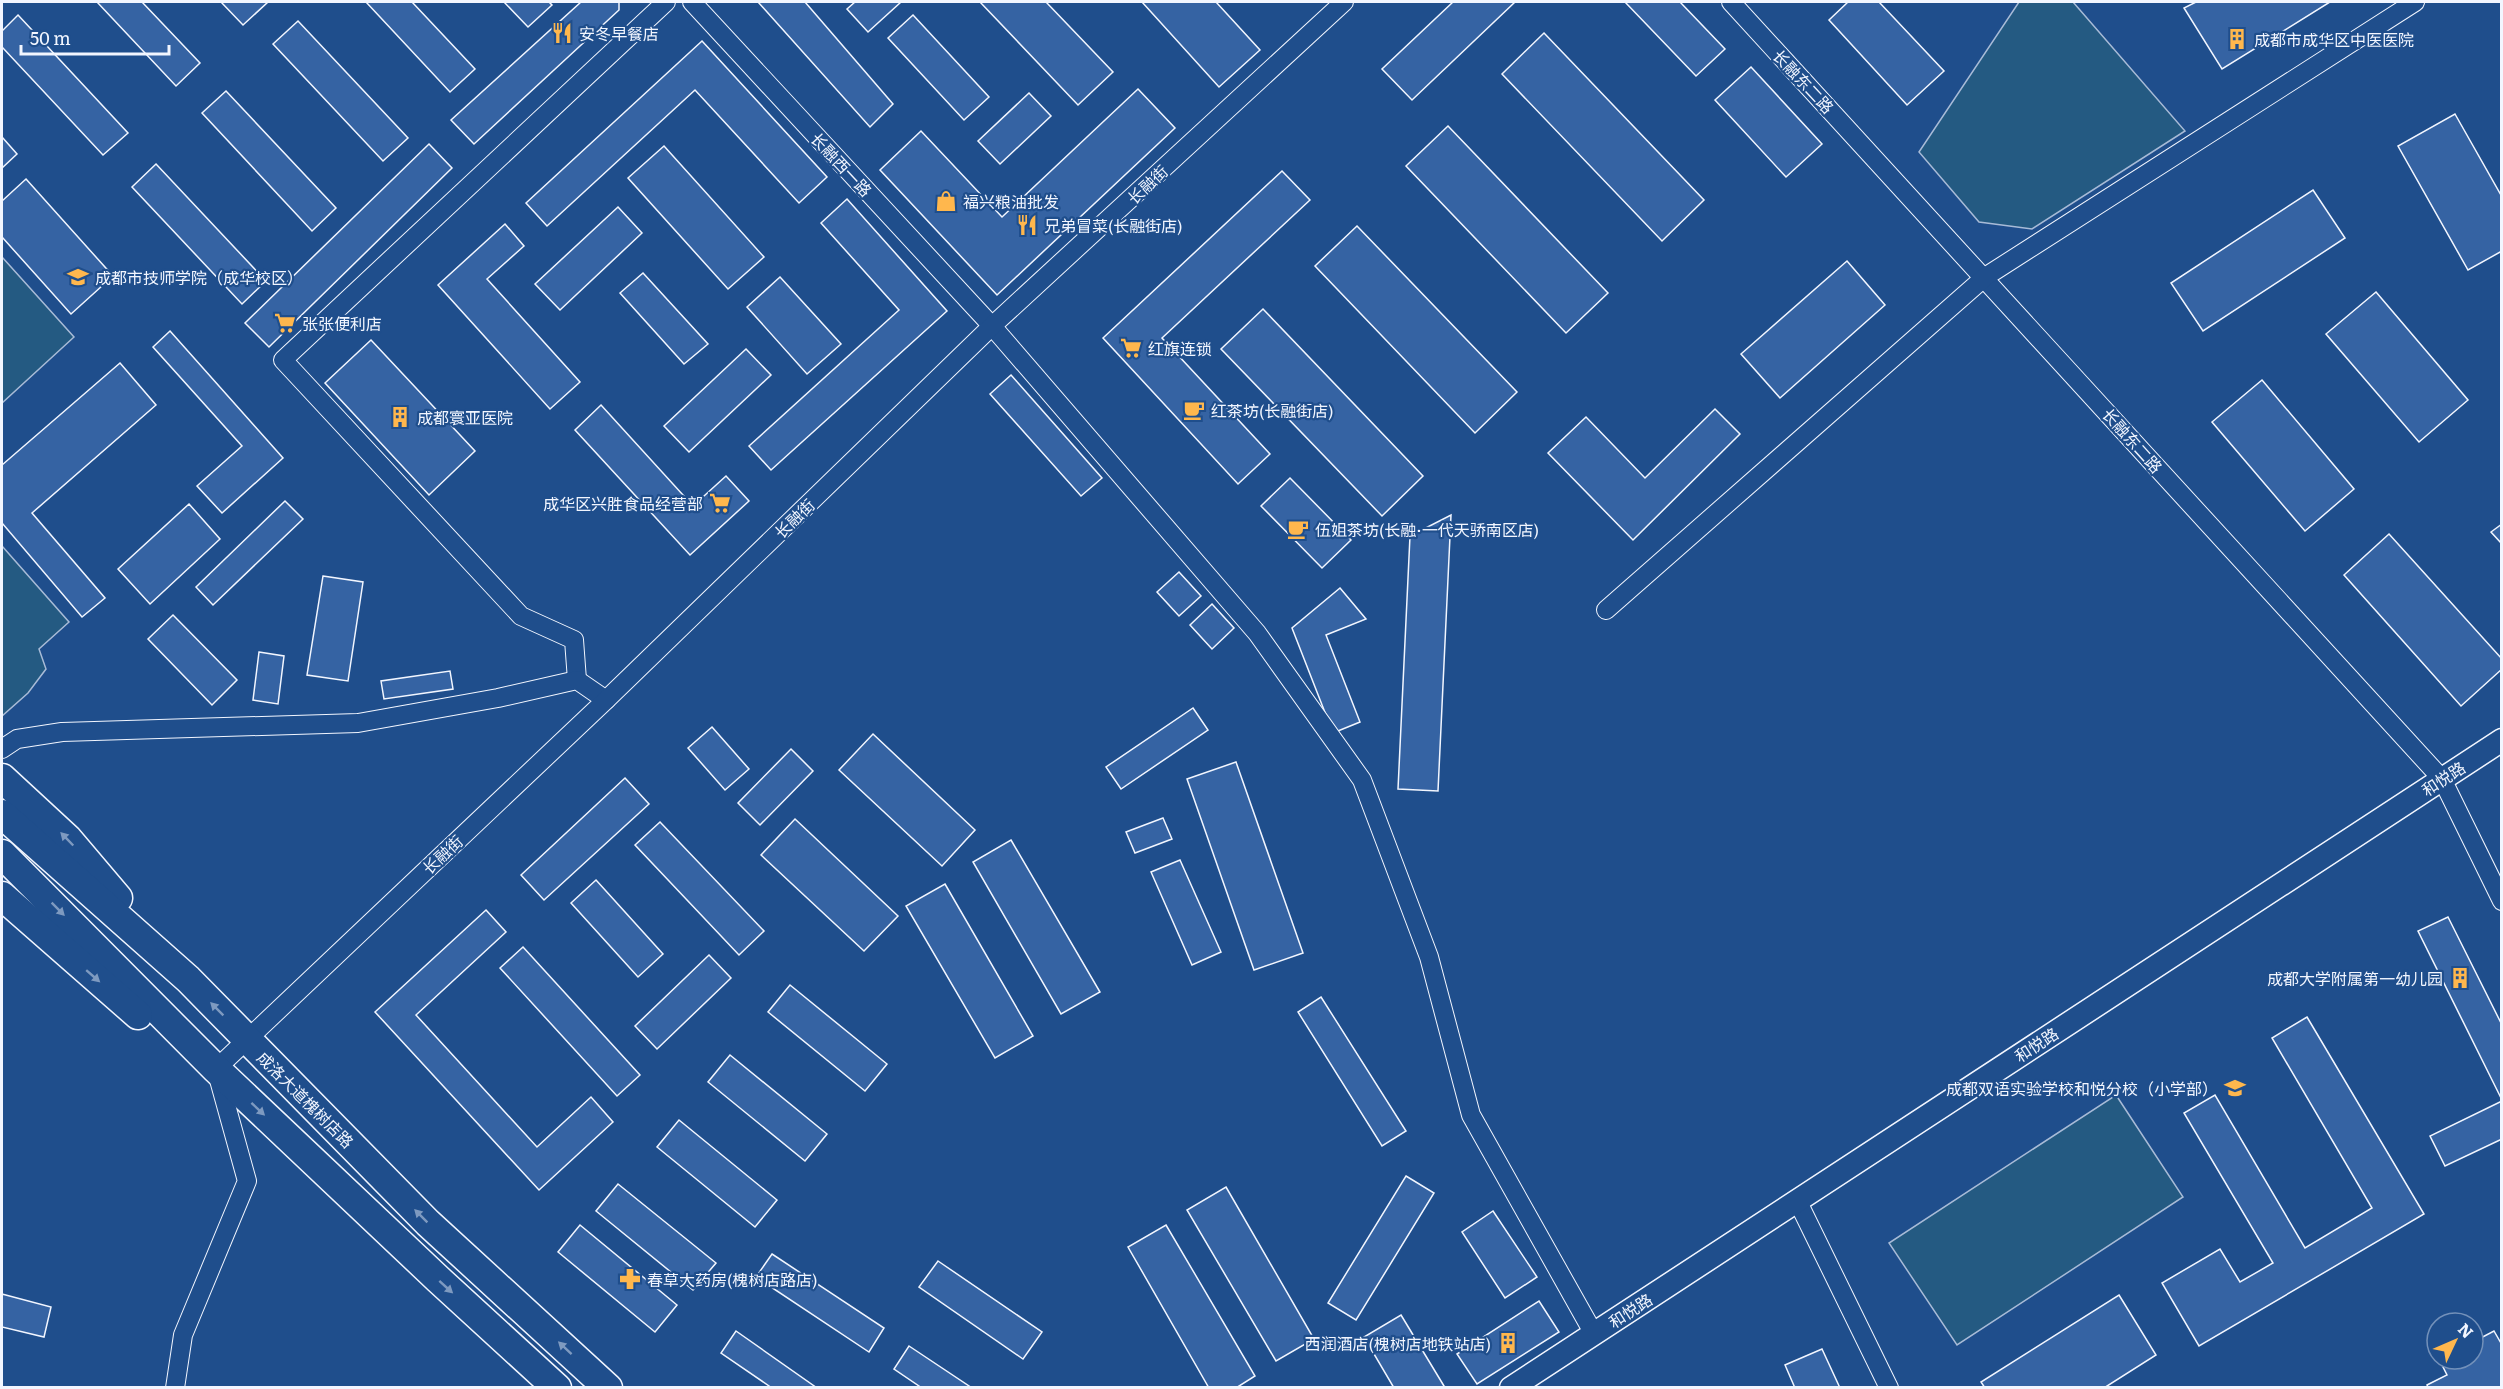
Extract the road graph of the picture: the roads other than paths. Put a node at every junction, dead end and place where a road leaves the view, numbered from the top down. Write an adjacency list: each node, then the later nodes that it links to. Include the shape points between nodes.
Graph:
1 (666, 2): 9 (street, via 283,360 521,616 574,640)
2 (692, 2): 7 (street, 长融西一路)
3 (1344, 2): 7 (street, 长融街)
4 (1731, 2): 6 (street, 长融东二路)
5 (2415, 2): 6 (street)
6 (1985, 277): 8 (street); 14 (street, 长融东二路)
7 (992, 326): 10 (street, 长融街); 23 (street, 长融西一路, via 1257,633 1362,780 1430,957 1471,1115)
8 (1606, 610)
9 (577, 680): 10 (street); 12 (street, via 358,723 62,732 17,739)
10 (606, 700): 20 (street, 长融街)
11 (2502, 740): 14 (street, 和悦路)
12 (2, 749)
13 (2, 778): 19 (main road, one-way to 13, via 68,839)
14 (2442, 779): 18 (street, 长融东二路); 22 (street, 和悦路)
15 (2, 814): 19 (main road, 成洛大道槐树店路)
16 (9, 861): 21 (main road, one-way to 21)
17 (2, 896): 21 (main road, one-way to 21, via 135,1012)
18 (2502, 901)
19 (188, 979): 20 (main road, 成洛大道槐树店路, one-way to 19)
20 (247, 1039): 21 (street, 长融街); 26 (main road, 成洛大道槐树店路, one-way to 20, via 428,1223)
21 (216, 1069): 24 (street, via 247,1181 183,1335); 25 (main road, one-way to 25)
22 (1797, 1200): 23 (street, 和悦路); 28 (street)
23 (1594, 1334): 27 (street, 和悦路)
24 (175, 1388)
25 (557, 1388)
26 (608, 1388)
27 (1511, 1388)
28 (1890, 1388)

